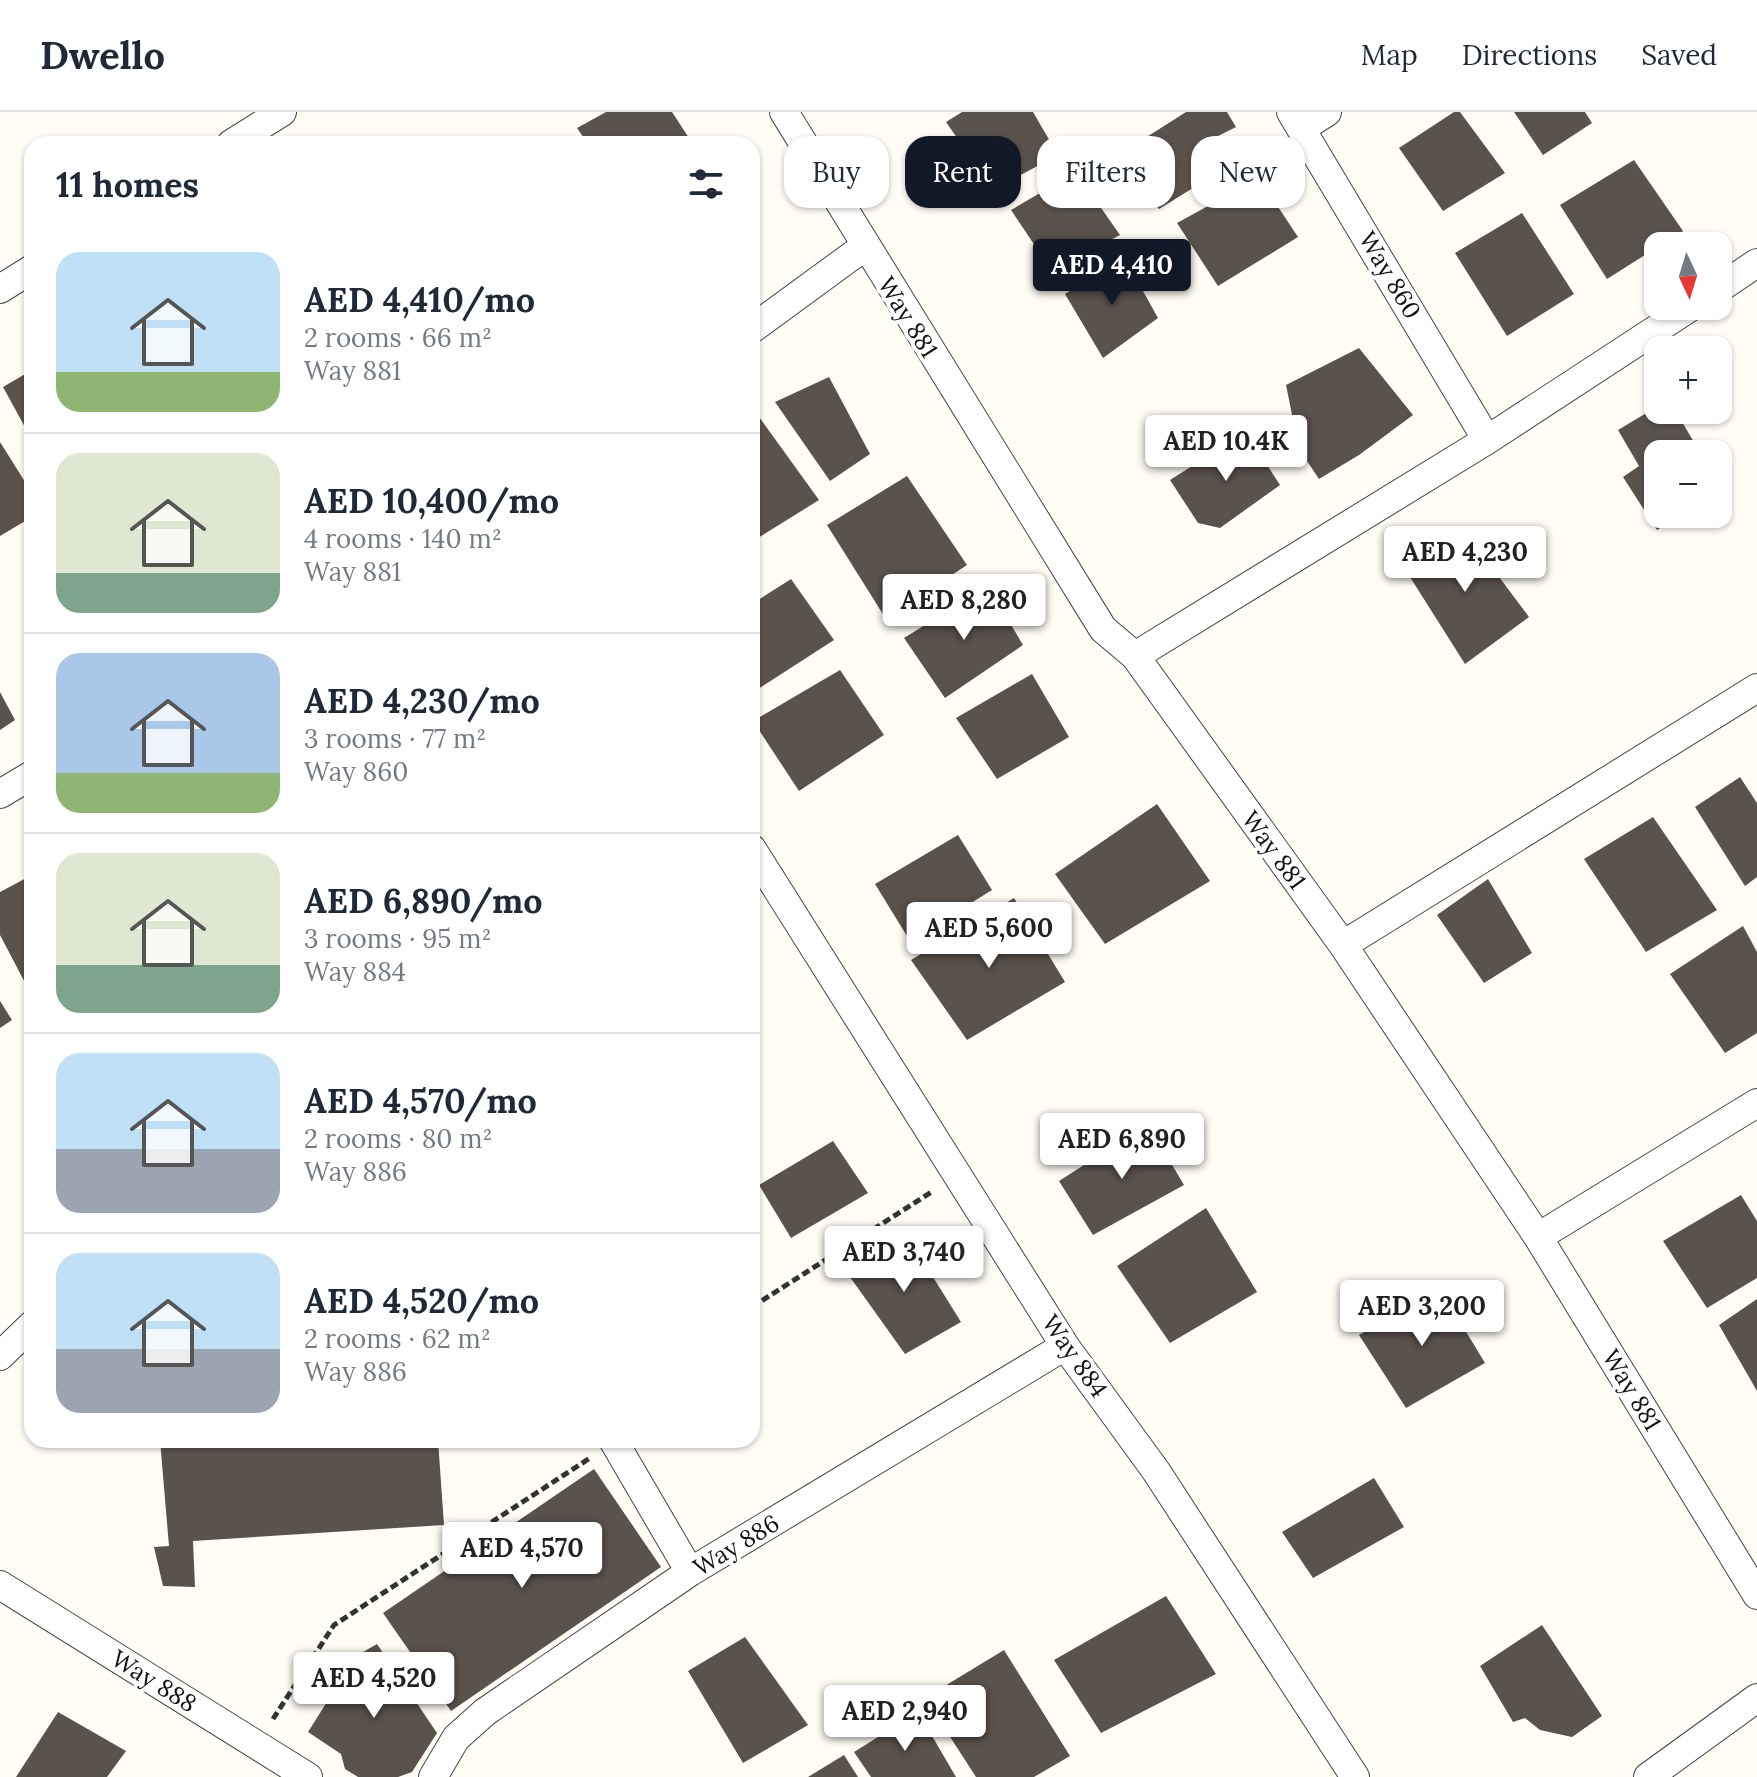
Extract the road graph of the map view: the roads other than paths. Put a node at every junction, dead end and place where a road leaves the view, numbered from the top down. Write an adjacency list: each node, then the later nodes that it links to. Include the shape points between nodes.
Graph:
1 (282, 112): 5 (street)
2 (784, 112): 6 (street, Way 881)
3 (1327, 112): 4 (street)
4 (1296, 120): 13 (street, Way 860)
5 (244, 136)
6 (864, 247): 12 (street); 14 (street, Way 881, via 1103,629)
7 (1757, 263): 9 (street)
8 (24, 274): 10 (street)
9 (1732, 280)
10 (0, 289)
11 (1671, 320): 13 (street)
12 (760, 323)
13 (1487, 440): 14 (street)
14 (1135, 656): 19 (street, Way 881)
15 (1757, 688): 19 (street)
16 (24, 780): 17 (street)
17 (0, 794)
18 (760, 862): 23 (street, Way 884)
19 (1343, 945): 21 (street, Way 881)
20 (1757, 1103): 21 (street)
21 (1538, 1237): 28 (street, Way 881)
22 (24, 1333): 24 (street)
23 (1065, 1346): 26 (street, Way 886); 32 (street, Way 884, via 1156,1471)
24 (0, 1356)
25 (618, 1448): 26 (street)
26 (690, 1572): 31 (street, Way 886, via 485,1712 456,1738)
27 (0, 1585): 30 (street, Way 888)
28 (1757, 1595)
29 (1757, 1698): 33 (street)
30 (308, 1777)
31 (433, 1777)
32 (1355, 1777)
33 (1648, 1777)

